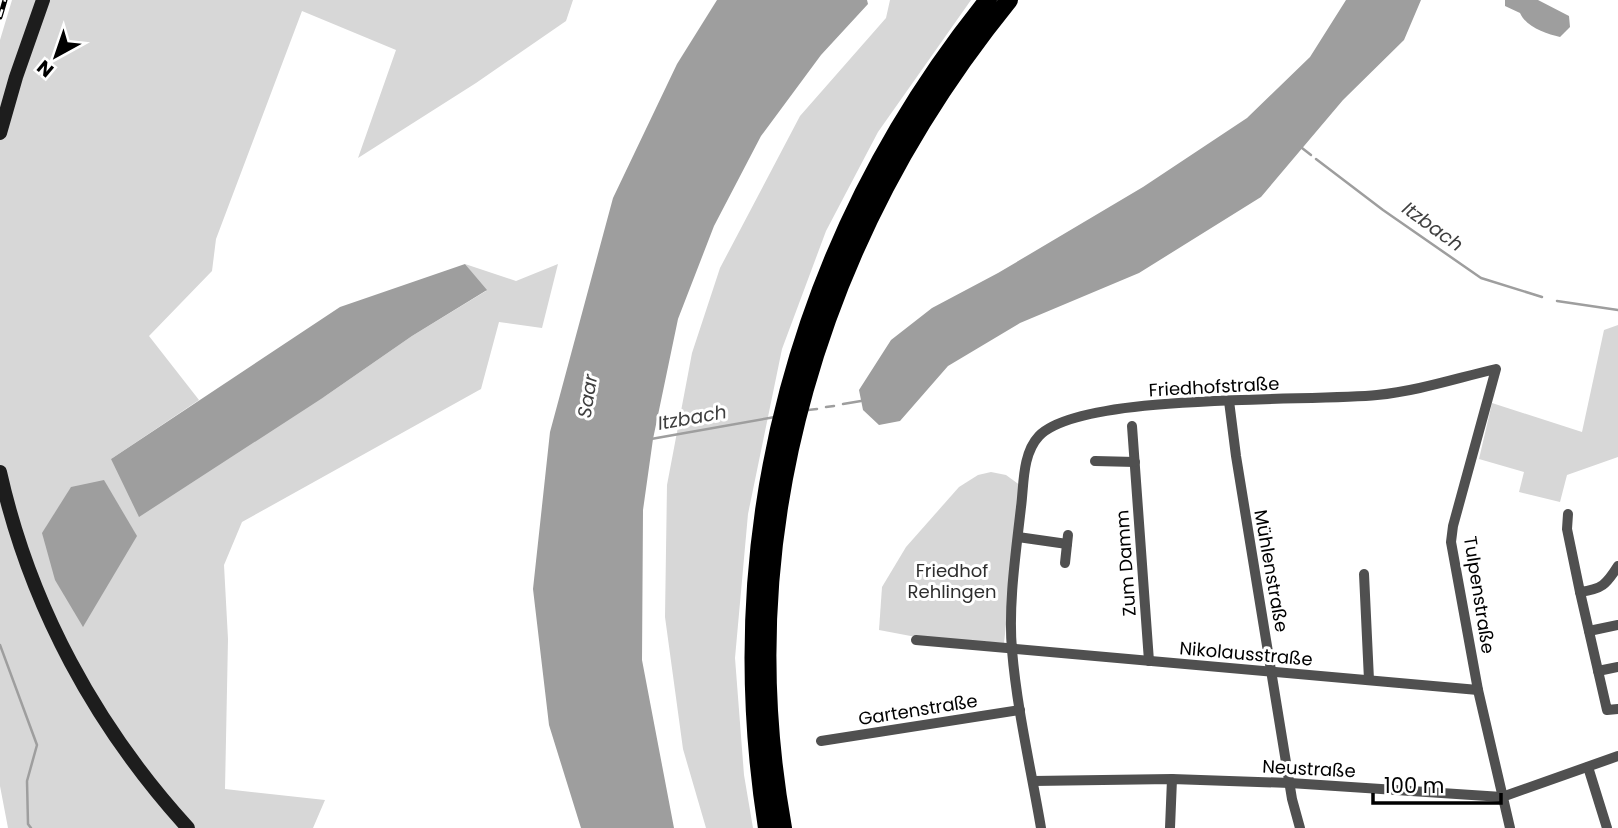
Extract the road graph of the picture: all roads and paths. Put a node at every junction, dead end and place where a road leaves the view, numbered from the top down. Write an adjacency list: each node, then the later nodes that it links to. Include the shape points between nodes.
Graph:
1 (43, 0): 4 (main road)
2 (988, 0): 37 (highway, via 919,95 859,200 816,301 782,411 764,503 753,611 755,727)
3 (1009, 0): 38 (highway, via 933,104 874,207 831,306 797,415 779,506 769,612 770,726)
4 (0, 134)
5 (1496, 369): 6 (street, Friedhofstraße, via 1381,395); 26 (street, Tulpenstraße, via 1451,542)
6 (1229, 401): 12 (street, Friedhofstraße, via 1119,409 1045,431 1031,448 1026,464); 24 (street, Mühlenstraße)
7 (1132, 426): 9 (street, Zum Damm)
8 (1095, 461): 9 (street)
9 (1135, 462): 21 (street, Zum Damm)
10 (0, 472): 36 (main road, via 29,572 69,660 114,735)
11 (1568, 514): 16 (street)
12 (1018, 537): 13 (street, via 1067,539); 20 (street, Friedhofstraße)
13 (1065, 563)
14 (1618, 566): 16 (street, via 1602,587)
15 (1364, 574): 25 (street)
16 (1580, 592): 18 (street)
17 (1618, 625): 18 (street)
18 (1589, 631): 23 (street)
19 (916, 640): 20 (street, Nikolausstraße)
20 (1012, 647): 21 (street, Nikolausstraße); 28 (street, Friedhofstraße)
21 (1149, 661): 24 (street, Nikolausstraße)
22 (1618, 667): 23 (street)
23 (1598, 671): 27 (street)
24 (1273, 673): 25 (street, Nikolausstraße); 34 (street, Mühlenstraße)
25 (1369, 681): 26 (street, Nikolausstraße)
26 (1478, 690): 35 (street, Tulpenstraße)
27 (1613, 709)
28 (1020, 710): 29 (street, Gartenstraße); 33 (street, Friedhofstraße)
29 (821, 741)
30 (1618, 756): 31 (street, Neustraße)
31 (1588, 766): 35 (street, Neustraße); 43 (street)
32 (1172, 779): 33 (street, Neustraße); 34 (street, Neustraße); 40 (street)
33 (1033, 780): 39 (street, Friedhofstraße)
34 (1290, 783): 35 (street, Neustraße); 41 (street, Mühlenstraße)
35 (1502, 797): 42 (street, Tulpenstraße)
36 (188, 828)
37 (767, 828)
38 (783, 828)
39 (1041, 828)
40 (1171, 828)
41 (1300, 828)
42 (1510, 828)
43 (1607, 828)

